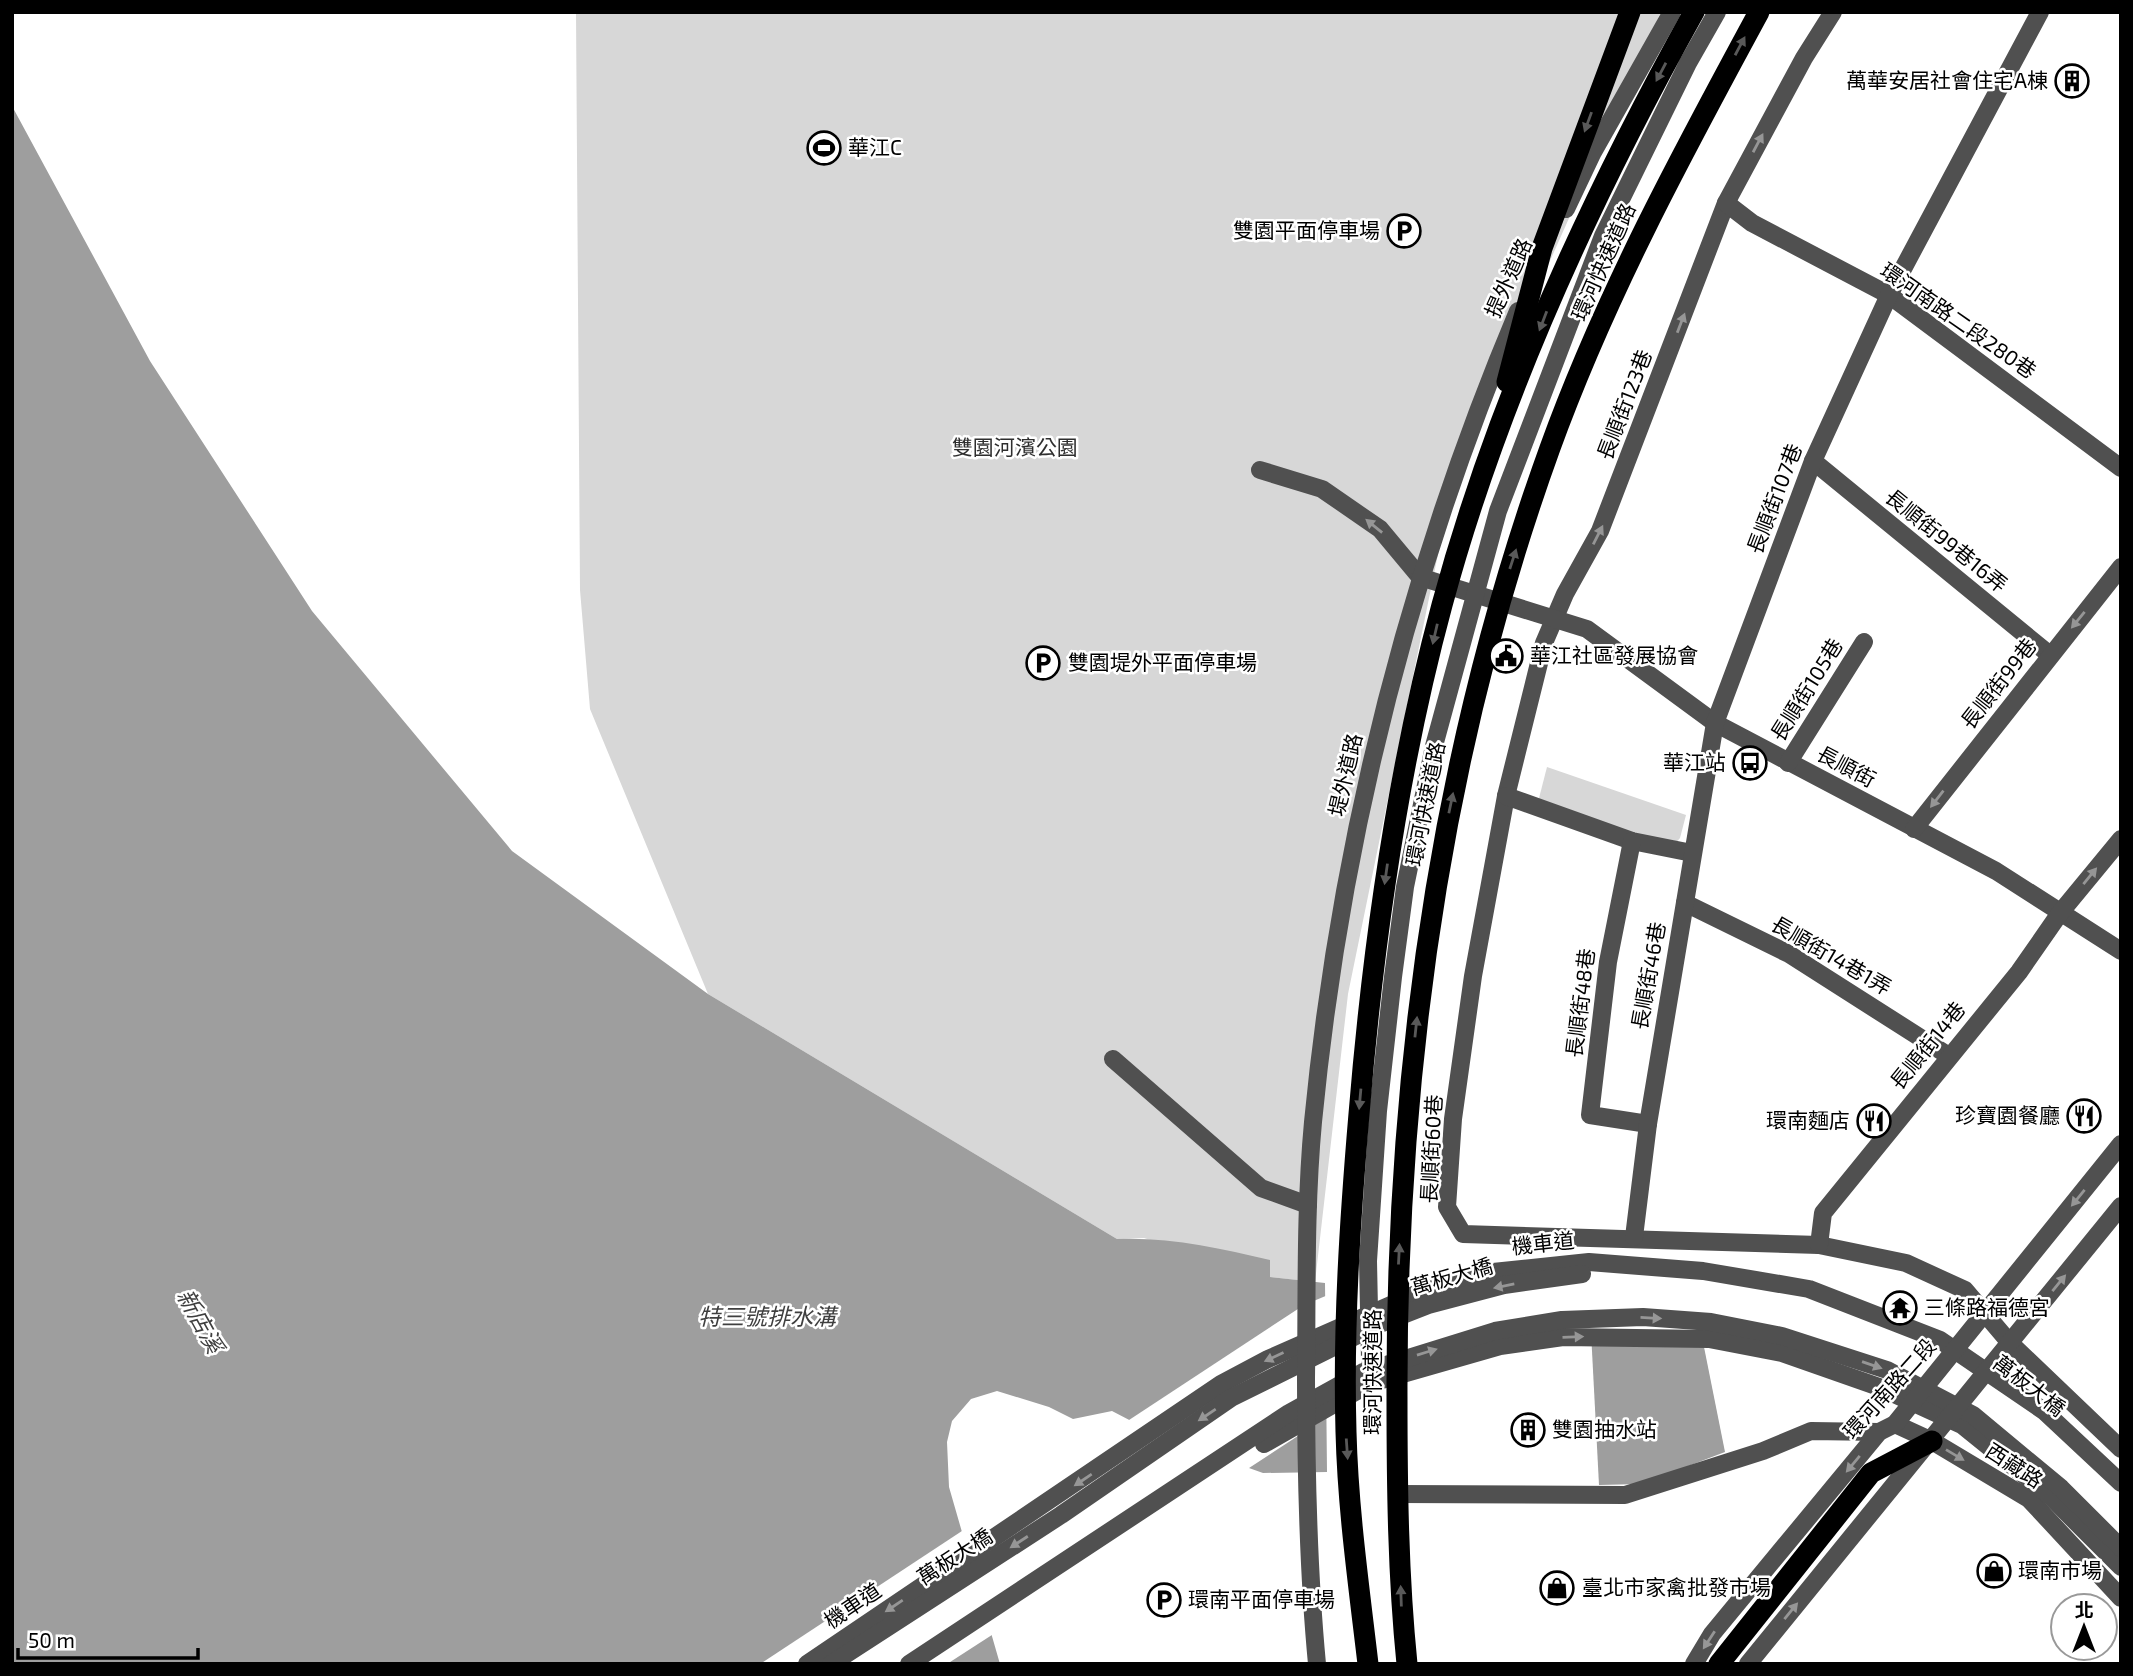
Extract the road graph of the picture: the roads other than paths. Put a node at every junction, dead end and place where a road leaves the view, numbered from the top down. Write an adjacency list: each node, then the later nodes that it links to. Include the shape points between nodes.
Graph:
1 (1630, 12): 13 (highway, one-way to 13, via 1542,248)
2 (1672, 12): 15 (street, 提外道路, via 1593,152 1517,312)
3 (1694, 12): 13 (highway, 環河快速道路, one-way to 13, via 1568,258)
4 (1717, 12): 16 (street, via 1603,236 1498,512)
5 (1759, 12): 45 (highway, 環河快速道路, one-way to 5, via 1403,1166 1418,1001 1438,863 1466,732 1504,587 1551,446 1628,262)
6 (1833, 12): 8 (street, 長順街123巷, one-way to 6)
7 (2040, 12): 9 (street, 長順街107巷)
8 (1726, 203): 9 (street, 環河南路二段280巷, via 1752,223); 17 (street, 長順街123巷, one-way to 8, via 1600,531)
9 (1889, 295): 10 (street, 長順街107巷); 11 (street, 環河南路二段280巷)
10 (1813, 461): 19 (street, 長順街99巷16弄); 20 (street, 長順街107巷)
11 (2121, 468)
12 (1260, 470): 15 (street, one-way to 12, via 1380,529 1322,489)
13 (1483, 475): 47 (highway, 環河快速道路, one-way to 47, via 1442,606 1413,734 1370,983 1347,1259 1346,1432)
14 (2121, 567): 19 (street, 長順街99巷, one-way to 19)
15 (1420, 577): 16 (street); 34 (street, 堤外道路, via 1364,785 1328,988)
16 (1475, 593): 17 (street); 40 (street, via 1434,746 1396,951 1369,1248)
17 (1554, 617): 20 (street, 長順街, via 1587,629); 22 (street, 長順街60巷)
18 (1864, 642): 21 (street, 長順街105巷)
19 (2050, 656): 23 (street, 長順街99巷, one-way to 23)
20 (1715, 723): 21 (street, 長順街); 26 (street, 長順街46巷)
21 (1788, 763): 23 (street, 長順街)
22 (1506, 796): 25 (street); 36 (street, 長順街60巷, via 1473,976 1453,1119 1447,1207 1463,1234)
23 (1914, 829): 28 (street, 長順街, via 1996,871)
24 (2121, 839): 28 (street, 長順街14巷, one-way to 24)
25 (1632, 841): 26 (street); 32 (street, 長順街48巷, via 1608,962 1590,1115)
26 (1692, 853): 27 (street, 長順街46巷)
27 (1685, 903): 30 (street, 長順街14巷1弄, via 1789,954); 32 (street, 長順街46巷)
28 (2060, 913): 29 (street, 長順街); 30 (street, 長順街14巷, via 2019,972)
29 (2121, 951)
30 (1949, 1056): 37 (street, 長順街14巷, via 1822,1213)
31 (1113, 1059): 34 (street, via 1261,1188)
32 (1648, 1124): 36 (street, 長順街46巷)
33 (2121, 1144): 38 (street, 環河南路二段, one-way to 38)
34 (1308, 1205): 56 (street, 堤外道路, via 1306,1467)
35 (2121, 1206): 39 (street, one-way to 35)
36 (1634, 1237): 37 (street, 長順街60巷)
37 (1819, 1245): 38 (street, 長順街60巷, via 1906,1263 1965,1290)
38 (1986, 1313): 39 (street); 41 (street, 環河南路二段)
39 (2010, 1343): 42 (street); 43 (street)
40 (1370, 1359)
41 (1887, 1428): 42 (street, 西藏路); 45 (street, via 1811,1431 1625,1495); 60 (street, 環河南路二段, one-way to 60, via 1713,1634)
42 (1932, 1441): 50 (street, 西藏路, one-way to 50, via 2029,1499); 51 (highway, via 1871,1473); 61 (street, one-way to 42)
43 (2121, 1449)
44 (2121, 1483): 52 (street, 機車道, one-way to 52, via 2044,1411 1940,1340 1809,1289 1703,1271 1589,1262 1493,1272 1425,1290 1221,1384)
45 (1397, 1494): 59 (highway, 環河快速道路, one-way to 45)
46 (2121, 1496): 53 (street, 萬板大橋, one-way to 53, via 2012,1398 1913,1338 1800,1299 1693,1282 1588,1273 1504,1285 1428,1305 1231,1398)
47 (1352, 1520): 57 (highway, 環河快速道路); 58 (highway)
48 (2121, 1548): 54 (street, one-way to 48, via 1289,1413 1363,1372 1495,1331 1562,1320 1643,1317 1711,1322 1782,1336 1887,1370 1973,1415 2061,1488)
49 (2121, 1567): 55 (street, one-way to 49, via 1280,1433 1371,1383 1500,1346 1563,1336 1709,1339 1782,1353 1879,1387 1962,1425 2051,1497)
50 (2121, 1598)
51 (1724, 1656)
52 (807, 1664)
53 (831, 1664)
54 (909, 1664)
55 (932, 1664)
56 (1317, 1664)
57 (1368, 1664)
58 (1380, 1664)
59 (1406, 1664)
60 (1695, 1664)
61 (1748, 1664)

